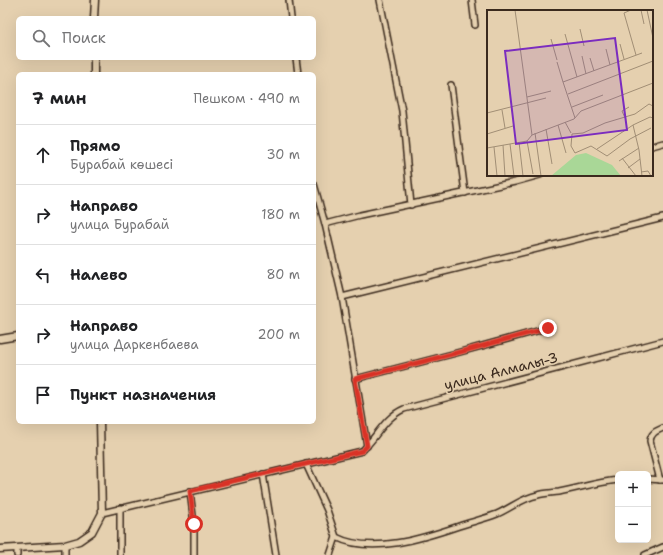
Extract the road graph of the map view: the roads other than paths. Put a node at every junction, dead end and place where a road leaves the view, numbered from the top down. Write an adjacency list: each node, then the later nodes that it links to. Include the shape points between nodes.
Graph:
1 (95, 0): 5 (street)
2 (289, 0): 6 (street)
3 (380, 0): 20 (street, via 402,111)
4 (472, 0): 7 (street)
5 (94, 16)
6 (291, 16)
7 (475, 25)
8 (94, 60): 10 (street)
9 (296, 60): 11 (street)
10 (94, 72)
11 (298, 72)
12 (451, 85): 19 (street)
13 (663, 143): 14 (street)
14 (653, 146)
15 (514, 176): 17 (street)
16 (536, 176): 17 (street)
17 (515, 182): 19 (street)
18 (316, 191): 22 (street)
19 (465, 193): 20 (street)
20 (411, 204): 22 (street)
21 (663, 218): 23 (street)
22 (325, 224): 23 (street)
23 (342, 297): 28 (street)
24 (548, 328): 28 (street)
25 (16, 336): 26 (street)
26 (0, 339)
27 (663, 341): 31 (street, улица Алмалы-3, via 404,409 389,419)
28 (355, 379): 31 (street)
29 (100, 424): 39 (street)
30 (663, 428): 35 (street, via 650,437)
31 (367, 446): 32 (street, улица Алмалы-3, via 362,451)
32 (306, 464): 33 (street); 40 (street)
33 (263, 474): 37 (street); 48 (street)
34 (651, 479): 35 (street)
35 (662, 480)
36 (615, 481): 40 (street, via 538,494 496,514 406,543 360,546 348,544)
37 (190, 491): 38 (street); 47 (street)
38 (120, 508): 39 (street); 46 (street)
39 (102, 513): 41 (street, via 92,532 79,541)
40 (336, 537): 49 (street)
41 (65, 545): 44 (street); 45 (street)
42 (663, 546): 50 (street)
43 (0, 549): 44 (street)
44 (17, 552)
45 (65, 555)
46 (120, 555)
47 (194, 555)
48 (276, 555)
49 (330, 555)
50 (645, 555)

